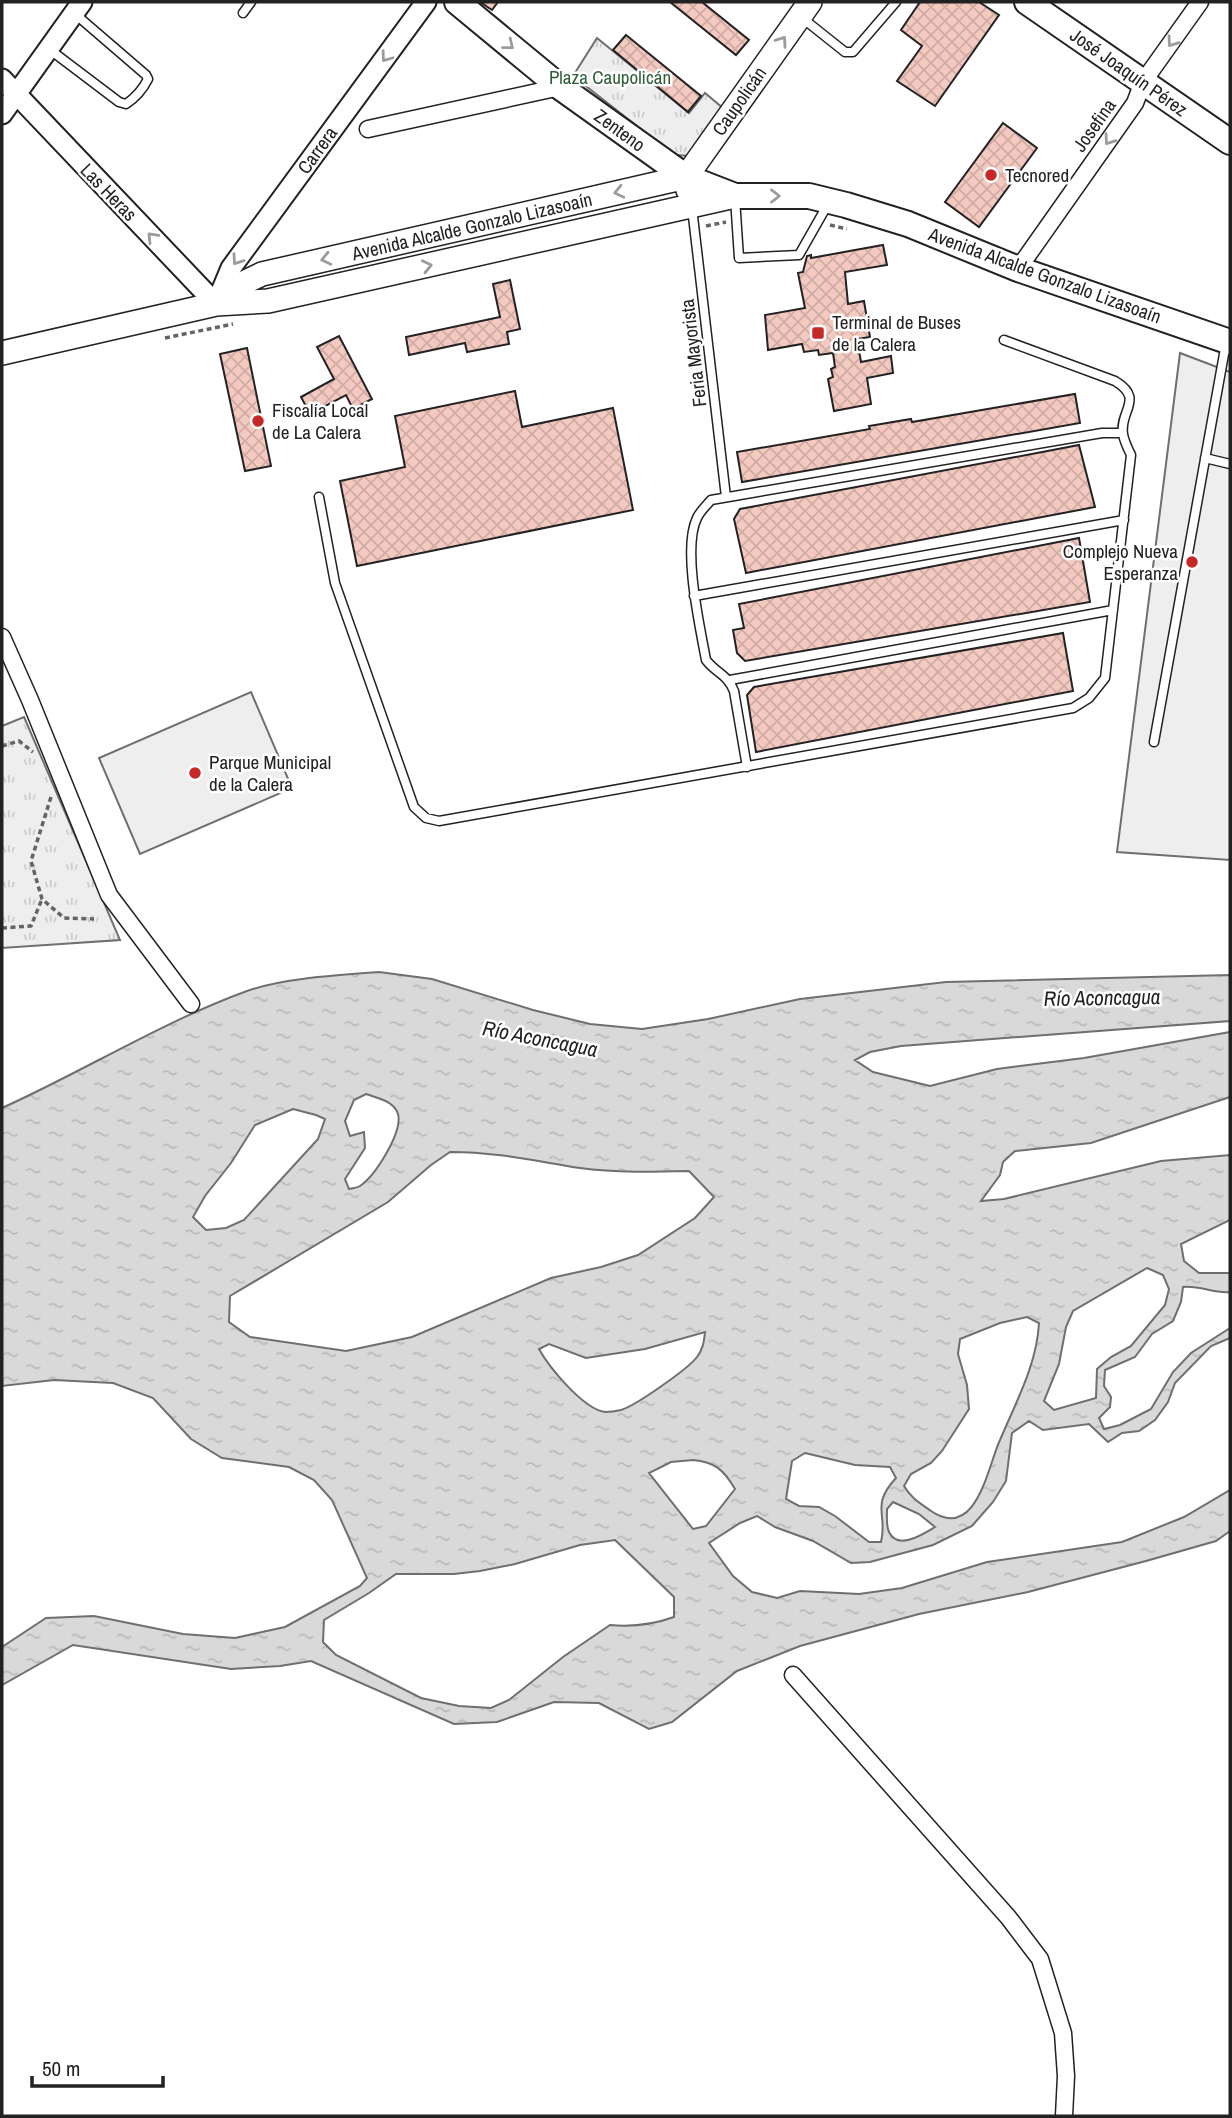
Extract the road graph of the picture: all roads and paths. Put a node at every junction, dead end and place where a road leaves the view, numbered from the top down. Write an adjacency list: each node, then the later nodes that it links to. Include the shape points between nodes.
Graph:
1 (251, 2): 9 (lane)
2 (426, 2): 25 (street, Carrera, one-way to 25, via 231,268)
3 (457, 2): 13 (main road, Zenteno, one-way to 13)
4 (895, 2): 8 (lane, via 853,52 845,52)
5 (1027, 2): 12 (main road, José Joaquín Pérez)
6 (1200, 2): 12 (street, Josefina, one-way to 12)
7 (78, 7): 10 (street); 10 (lane, via 146,75 145,85 125,104 119,102)
8 (805, 9): 18 (main road, Caupolicán, one-way to 8)
9 (243, 13)
10 (49, 48): 14 (street)
11 (2, 79): 14 (street, Las Heras)
12 (1143, 82): 17 (main road, José Joaquín Pérez); 24 (street, Josefina, one-way to 24, via 1135,103)
13 (560, 87): 16 (street); 18 (main road, Zenteno)
14 (16, 95): 15 (street); 25 (street, Las Heras, one-way to 14)
15 (2, 114)
16 (368, 129)
17 (1230, 142)
18 (686, 177): 19 (main road, Avenida Alcalde Gonzalo Lizasoaín); 21 (main road); 25 (main road, Avenida Alcalde Gonzalo Lizasoaín, one-way to 25, via 262,274 235,287)
19 (734, 196): 20 (main road, Avenida Alcalde Gonzalo Lizasoaín, one-way to 20, via 809,196); 21 (main road, Avenida Alcalde Gonzalo Lizasoaín); 22 (lane)
20 (824, 212): 22 (lane, via 799,256 739,258); 23 (path); 24 (main road, Avenida Alcalde Gonzalo Lizasoaín, via 908,224)
21 (693, 217): 22 (path); 25 (main road, Avenida Alcalde Gonzalo Lizasoaín, one-way to 21, via 268,301); 35 (lane, Feria Mayorista)
22 (736, 220)
23 (854, 230)
24 (1018, 269): 29 (main road, Avenida Alcalde Gonzalo Lizasoaín)
25 (216, 304): 30 (main road, Avenida Alcalde Gonzalo Lizasoaín)
26 (235, 324): 27 (path)
27 (156, 340)
28 (1004, 340): 31 (lane, via 1126,387 1131,400)
29 (1228, 341): 32 (lane)
30 (2, 353)
31 (1122, 433): 35 (lane); 36 (lane, via 1131,455)
32 (1205, 458): 33 (lane); 41 (lane)
33 (1230, 464)
34 (319, 497): 44 (lane, via 335,583 414,807 426,818 439,821)
35 (726, 497): 37 (lane, via 711,500 697,518 692,538)
36 (1125, 520): 37 (lane); 38 (lane)
37 (694, 596): 40 (lane, via 706,660)
38 (1113, 610): 40 (lane); 44 (lane, via 1105,678 1089,698 1073,708)
39 (2, 637): 49 (street, via 109,895)
40 (730, 680): 44 (lane)
41 (1154, 742)
42 (2, 746): 43 (path, via 19,741)
43 (34, 753)
44 (747, 768)
45 (48, 785): 46 (path, via 51,798 31,861)
46 (42, 898): 47 (path, via 64,918); 48 (path, via 31,926)
47 (94, 919)
48 (2, 928)
49 (191, 1003)
50 (793, 1675): 51 (street, via 1040,1959 1063,2033)
51 (1064, 2116)

